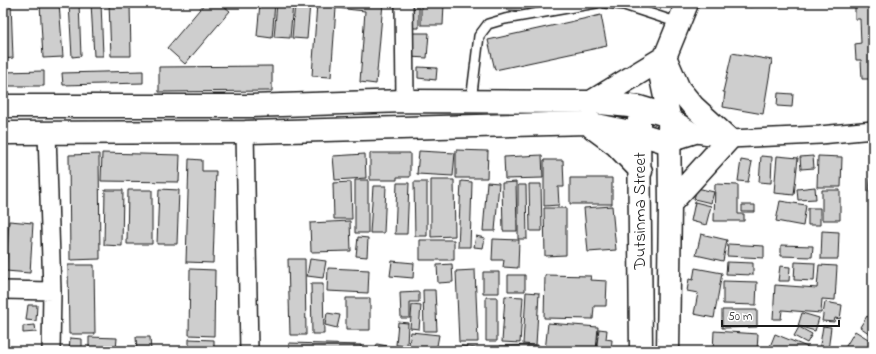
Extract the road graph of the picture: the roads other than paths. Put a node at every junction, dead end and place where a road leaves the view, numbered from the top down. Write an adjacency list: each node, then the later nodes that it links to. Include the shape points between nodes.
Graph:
1 (404, 3): 7 (street)
2 (596, 3): 8 (lane, via 488,24 479,36)
3 (605, 3): 5 (lane, via 624,5)
4 (687, 3): 5 (street)
5 (679, 23): 6 (street)
6 (663, 68): 9 (street); 11 (street); 12 (street, Dutsinma Street); 20 (street, via 688,100)
7 (405, 101): 8 (street); 10 (street, via 250,106)
8 (471, 101): 9 (street)
9 (591, 102): 11 (street)
10 (3, 106)
11 (639, 107): 12 (street); 18 (street, Dutsinma Street)
12 (669, 116): 19 (street); 21 (street, Dutsinma Street)
13 (587, 123): 15 (street); 18 (street); 22 (street, via 616,144)
14 (873, 130): 20 (street)
15 (245, 132): 17 (street); 27 (street)
16 (3, 133): 17 (street)
17 (48, 133): 25 (street)
18 (640, 134): 21 (street); 22 (street, Dutsinma Street)
19 (697, 134): 20 (street); 21 (street)
20 (729, 139): 23 (street)
21 (669, 143): 23 (street, Dutsinma Street)
22 (641, 171): 28 (street, Dutsinma Street)
23 (670, 204): 29 (street, Dutsinma Street)
24 (3, 290): 25 (street)
25 (52, 291): 26 (street)
26 (51, 351)
27 (249, 351)
28 (641, 351)
29 (668, 351)

